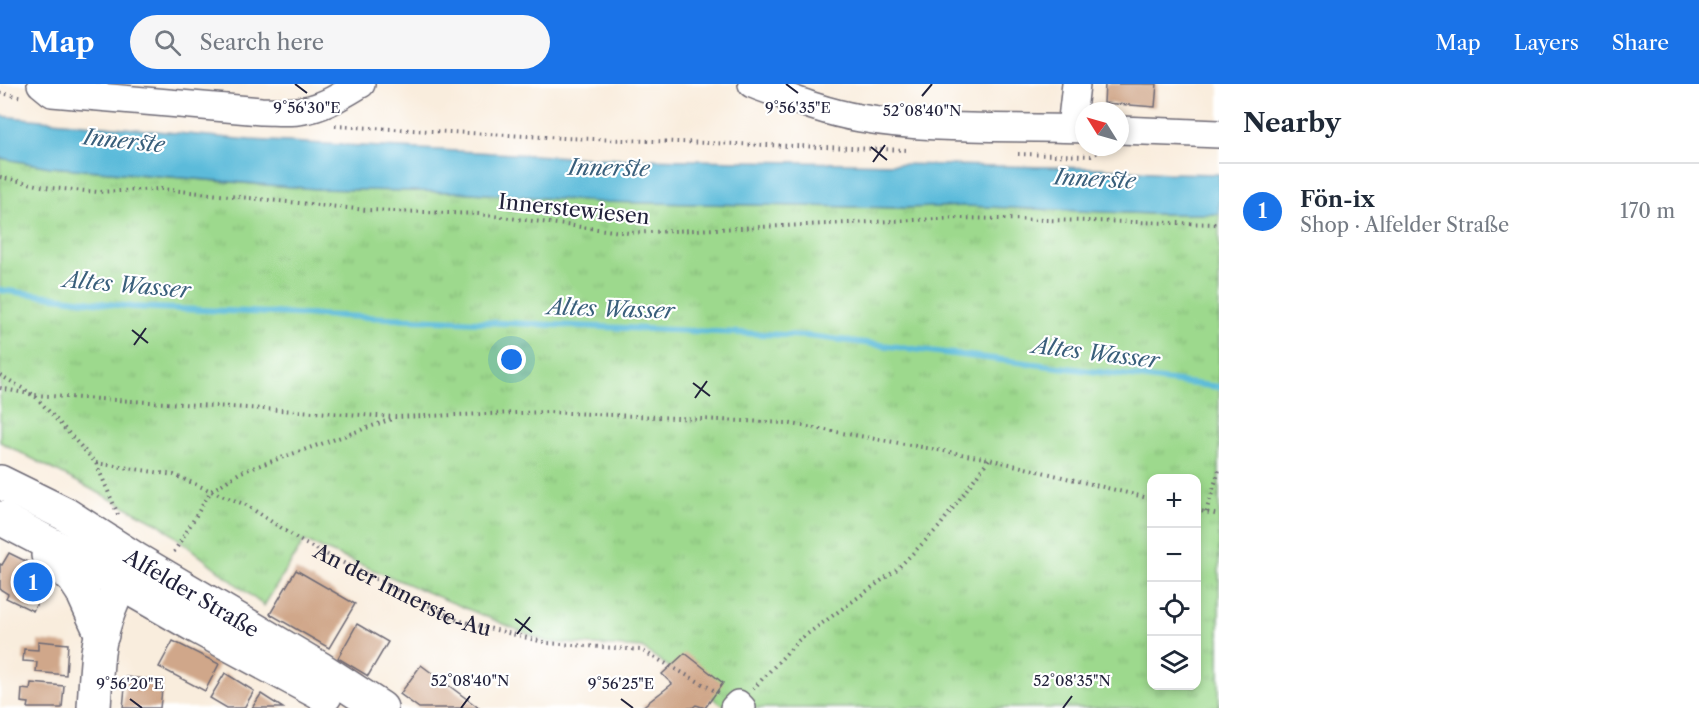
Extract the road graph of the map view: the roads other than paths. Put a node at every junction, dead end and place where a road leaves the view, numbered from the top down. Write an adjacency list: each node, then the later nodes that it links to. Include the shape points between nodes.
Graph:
1 (361, 84): 4 (street, via 319,106 287,111)
2 (752, 84): 5 (street)
3 (1076, 84): 6 (street)
4 (38, 92)
5 (802, 93): 7 (street, via 834,113 883,122)
6 (1077, 102)
7 (1075, 128)
8 (1129, 130): 9 (street)
9 (1219, 134)
10 (0, 482): 12 (main road, Alfelder Straße, via 65,514)
11 (8, 522): 12 (main road, Alfelder Straße); 13 (main road, via 74,579)
12 (128, 571): 13 (main road); 15 (main road, Alfelder Straße, via 199,628); 16 (main road, Alfelder Straße, via 321,669)
13 (102, 635): 14 (main road)
14 (94, 708)
15 (344, 708)
16 (381, 708)

